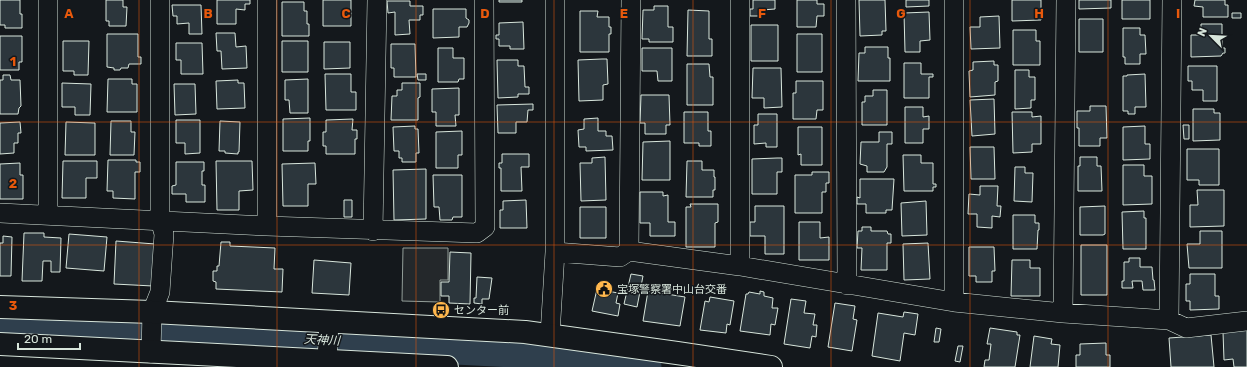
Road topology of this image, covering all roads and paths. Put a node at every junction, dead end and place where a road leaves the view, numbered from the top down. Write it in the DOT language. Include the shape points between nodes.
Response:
graph roads {
  1 [pos="48,0"];
  2 [pos="160,0"];
  3 [pos="267,0"];
  4 [pos="377,0"];
  5 [pos="484,0"];
  6 [pos="555,0"];
  7 [pos="631,0"];
  8 [pos="740,0"];
  9 [pos="846,0"];
  10 [pos="954,0"];
  11 [pos="1066,0"];
  12 [pos="1172,0"];
  13 [pos="0,213"];
  14 [pos="48,215"];
  15 [pos="160,220"];
  16 [pos="267,226"];
  17 [pos="373,230"];
  18 [pos="629,251"];
  19 [pos="555,252"];
  20 [pos="740,266"];
  21 [pos="847,285"];
  22 [pos="954,302"];
  23 [pos="0,307"];
  24 [pos="152,312"];
  25 [pos="1064,313"];
  26 [pos="1169,320"];
  27 [pos="1247,321"];
  28 [pos="550,335"];
  29 [pos="328,340"];
  30 [pos="0,344"];
  31 [pos="151,352"];
  32 [pos="676,360"];
  33 [pos="447,367"];
  34 [pos="771,367"];
  1 -- 14 [label="street"];
  2 -- 15 [label="street"];
  3 -- 16 [label="street"];
  4 -- 17 [label="street"];
  5 -- 17 [label="street" via="485,227 477,233"];
  6 -- 19 [label="street"];
  7 -- 18 [label="street"];
  8 -- 20 [label="street"];
  9 -- 21 [label="street"];
  10 -- 22 [label="street"];
  11 -- 25 [label="street"];
  12 -- 26 [label="street"];
  13 -- 14 [label="street"];
  14 -- 15 [label="street"];
  15 -- 16 [label="street"];
  15 -- 24 [label="street" via="164,234 160,292"];
  16 -- 17 [label="street"];
  18 -- 19 [label="street" via="620,257"];
  18 -- 20 [label="street"];
  19 -- 28 [label="street"];
  20 -- 21 [label="street"];
  21 -- 22 [label="street"];
  22 -- 25 [label="street"];
  23 -- 24 [label="street"];
  24 -- 29 [label="street"];
  24 -- 31 [label="street"];
  25 -- 26 [label="street"];
  26 -- 27 [label="street" via="1186,328"];
  28 -- 29 [label="street" via="525,332"];
  28 -- 32 [label="street"];
  29 -- 31 [label="street"];
  29 -- 33 [label="street"];
  30 -- 31 [label="street"];
  32 -- 34 [label="street"];
}
